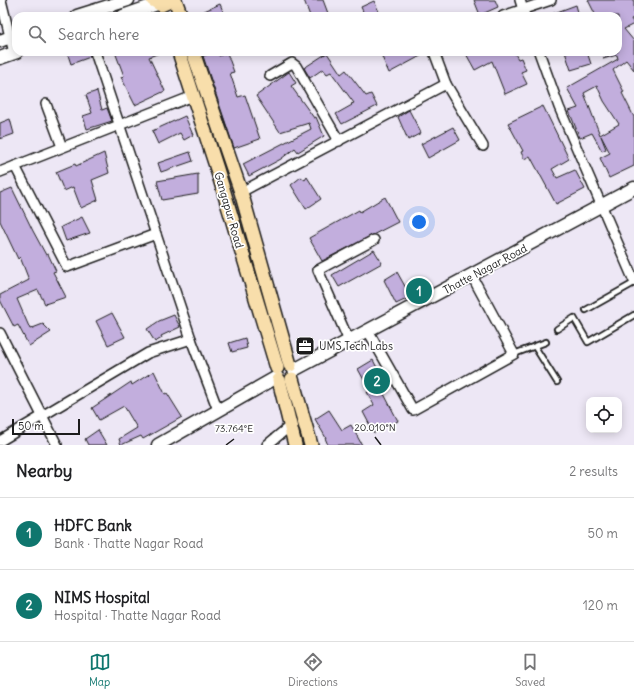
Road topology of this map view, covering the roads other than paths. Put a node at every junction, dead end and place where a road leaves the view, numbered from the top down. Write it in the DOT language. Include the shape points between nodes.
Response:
graph roads {
  1 [pos="1,0"];
  2 [pos="128,0"];
  3 [pos="520,0"];
  4 [pos="551,0"];
  5 [pos="164,4"];
  6 [pos="90,12"];
  7 [pos="137,12"];
  8 [pos="175,12"];
  9 [pos="524,12"];
  10 [pos="526,12"];
  11 [pos="9,38"];
  12 [pos="12,54"];
  13 [pos="96,56"];
  14 [pos="180,56"];
  15 [pos="195,56"];
  16 [pos="436,56"];
  17 [pos="540,56"];
  18 [pos="0,58"];
  19 [pos="270,76"];
  20 [pos="446,84"];
  21 [pos="193,96"];
  22 [pos="46,104"];
  23 [pos="120,125"];
  24 [pos="339,141"];
  25 [pos="483,146"];
  26 [pos="62,147"];
  27 [pos="14,166"];
  28 [pos="0,172"];
  29 [pos="634,188"];
  30 [pos="241,192"];
  31 [pos="603,205"];
  32 [pos="156,234"];
  33 [pos="374,240"];
  34 [pos="472,276"];
  35 [pos="634,282"];
  36 [pos="586,310"];
  37 [pos="634,315"];
  38 [pos="557,329"];
  39 [pos="368,331"];
  40 [pos="0,333"];
  41 [pos="191,339"];
  42 [pos="348,341"];
  43 [pos="546,342"];
  44 [pos="535,347"];
  45 [pos="514,354"];
  46 [pos="292,371"];
  47 [pos="277,375"];
  48 [pos="557,382"];
  49 [pos="218,410"];
  50 [pos="42,415"];
  51 [pos="290,426"];
  52 [pos="0,441"];
  53 [pos="171,441"];
  54 [pos="57,445"];
  55 [pos="158,445"];
  56 [pos="267,445"];
  57 [pos="295,445"];
  58 [pos="311,445"];
  1 -- 11 [label="street"];
  2 -- 6 [label="street"];
  3 -- 9 [label="street"];
  4 -- 10 [label="street"];
  5 -- 7 [label="street"];
  5 -- 8 [label="main road"];
  12 -- 18 [label="street"];
  13 -- 23 [label="street"];
  14 -- 21 [label="main road, Gangapur Road"];
  15 -- 30 [label="main road, Gangapur Road"];
  16 -- 20 [label="street"];
  17 -- 31 [label="street" via="559,107"];
  19 -- 24 [label="street" via="292,63 296,66"];
  20 -- 24 [label="street"];
  20 -- 25 [label="street"];
  21 -- 23 [label="street"];
  21 -- 47 [label="main road, Gangapur Road"];
  22 -- 26 [label="street"];
  23 -- 26 [label="street"];
  23 -- 32 [label="street"];
  24 -- 30 [label="street"];
  26 -- 27 [label="street"];
  27 -- 28 [label="street"];
  27 -- 32 [label="street" via="67,267"];
  29 -- 31 [label="street, Thatte Nagar Road"];
  30 -- 46 [label="main road, Gangapur Road"];
  31 -- 34 [label="street, Thatte Nagar Road"];
  31 -- 35 [label="street"];
  32 -- 41 [label="street"];
  33 -- 42 [label="street" via="318,270"];
  34 -- 39 [label="street, Thatte Nagar Road"];
  34 -- 45 [label="street"];
  35 -- 36 [label="lane"];
  37 -- 38 [label="lane" via="588,342 574,318"];
  39 -- 42 [label="street, Thatte Nagar Road"];
  39 -- 45 [label="street" via="413,410"];
  40 -- 50 [label="street"];
  41 -- 49 [label="street"];
  41 -- 50 [label="street" via="148,353"];
  42 -- 46 [label="street, Thatte Nagar Road"];
  43 -- 44 [label="lane"];
  44 -- 45 [label="lane"];
  44 -- 48 [label="lane"];
  46 -- 47 [label="main road" via="287,382"];
  46 -- 58 [label="main road, Gangapur Road"];
  47 -- 49 [label="street"];
  47 -- 51 [label="main road, Gangapur Road"];
  49 -- 53 [label="street"];
  50 -- 52 [label="street"];
  50 -- 54 [label="street"];
  51 -- 56 [label="street"];
  51 -- 57 [label="main road, Gangapur Road"];
  53 -- 55 [label="street"];
}
